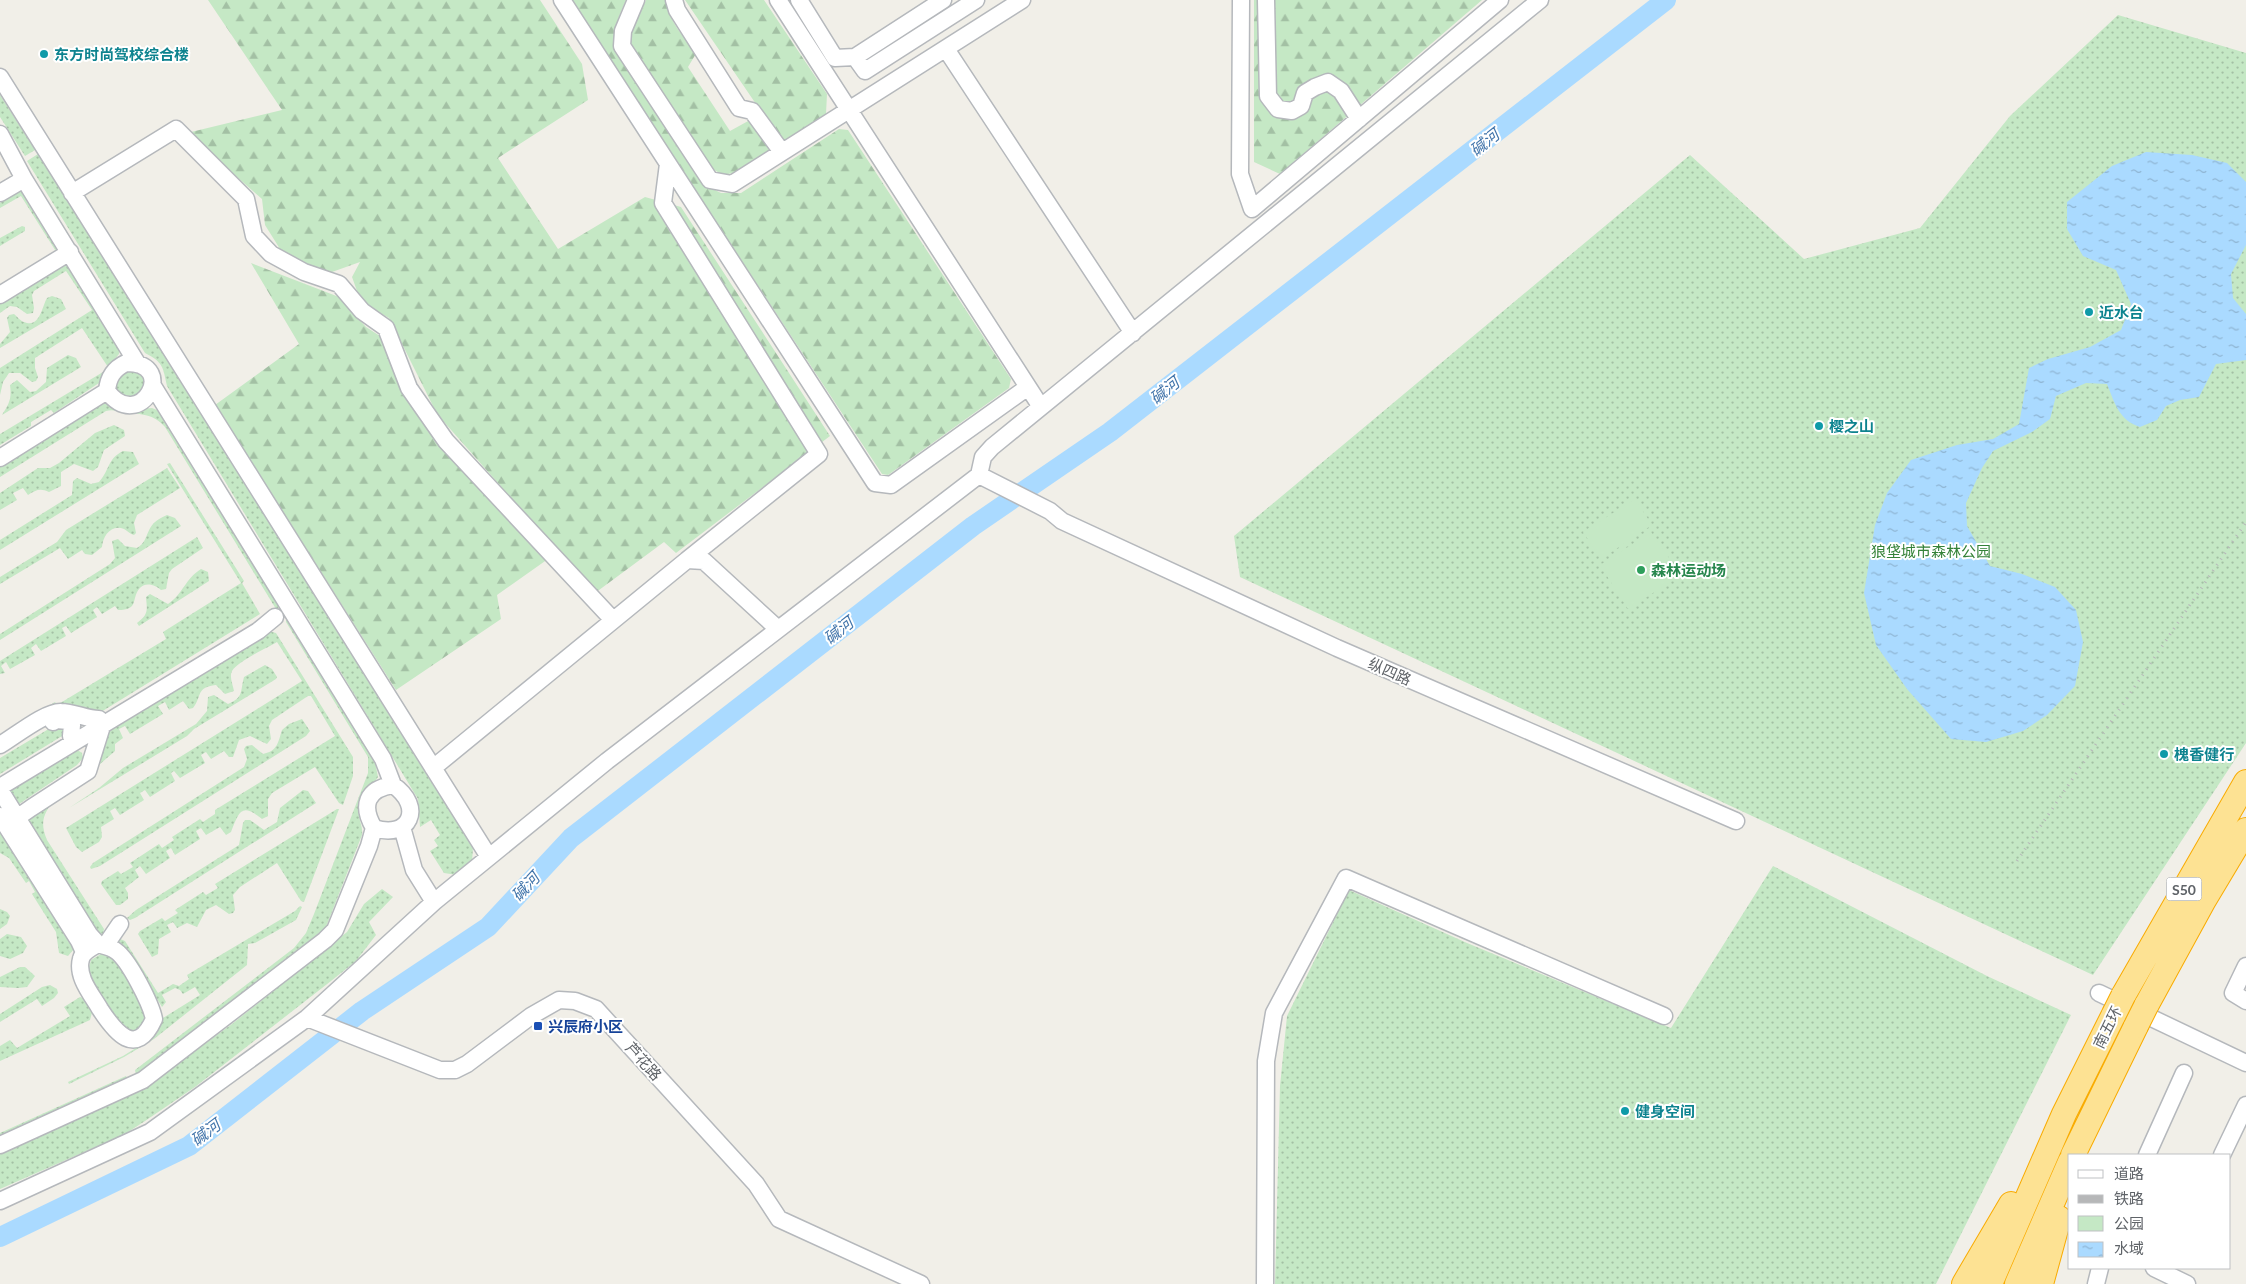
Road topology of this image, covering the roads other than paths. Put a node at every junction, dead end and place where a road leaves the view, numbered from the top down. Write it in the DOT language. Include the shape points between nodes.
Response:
graph roads {
  1 [pos="562,0"];
  2 [pos="636,0"];
  3 [pos="674,0"];
  4 [pos="778,0"];
  5 [pos="799,0"];
  6 [pos="943,0"];
  7 [pos="976,0"];
  8 [pos="1022,0"];
  9 [pos="1241,0"];
  10 [pos="1266,0"];
  11 [pos="1500,0"];
  12 [pos="1540,0"];
  13 [pos="946,49"];
  14 [pos="855,57"];
  15 [pos="0,77"];
  16 [pos="849,111"];
  17 [pos="1359,119"];
  18 [pos="0,134"];
  19 [pos="782,152"];
  20 [pos="668,164"];
  21 [pos="24,179"];
  22 [pos="0,193"];
  23 [pos="72,193"];
  24 [pos="70,252"];
  25 [pos="0,295"];
  26 [pos="1132,333"];
  27 [pos="137,363"];
  28 [pos="153,386"];
  29 [pos="1028,387"];
  30 [pos="107,391"];
  31 [pos="1041,407"];
  32 [pos="0,458"];
  33 [pos="979,475"];
  34 [pos="687,560"];
  35 [pos="613,620"];
  36 [pos="778,630"];
  37 [pos="100,723"];
  38 [pos="73,740"];
  39 [pos="0,745"];
  40 [pos="0,755"];
  41 [pos="433,768"];
  42 [pos="2246,782"];
  43 [pos="1,784"];
  44 [pos="393,785"];
  45 [pos="7,820"];
  46 [pos="1736,821"];
  47 [pos="402,827"];
  48 [pos="374,828"];
  49 [pos="2246,830"];
  50 [pos="489,858"];
  51 [pos="434,902"];
  52 [pos="120,924"];
  53 [pos="96,947"];
  54 [pos="2246,966"];
  55 [pos="2099,993"];
  56 [pos="2246,1001"];
  57 [pos="1664,1016"];
  58 [pos="307,1018"];
  59 [pos="2246,1062"];
  60 [pos="2184,1073"];
  61 [pos="2064,1114"];
  62 [pos="2244,1114"];
  63 [pos="2084,1130"];
  64 [pos="0,1145"];
  65 [pos="2073,1154"];
  66 [pos="2077,1154"];
  67 [pos="2147,1154"];
  68 [pos="2223,1154"];
  69 [pos="2068,1167"];
  70 [pos="2068,1187"];
  71 [pos="0,1201"];
  72 [pos="2100,1269"];
  73 [pos="2163,1270"];
  74 [pos="921,1284"];
  75 [pos="1265,1284"];
  76 [pos="1964,1284"];
  77 [pos="1990,1284"];
  78 [pos="2017,1284"];
  79 [pos="2040,1284"];
  80 [pos="2096,1284"];
  81 [pos="2187,1284"];
  1 -- 20 [label="street"];
  2 -- 19 [label="street" via="622,46 710,180 732,184"];
  3 -- 19 [label="street" via="677,10 739,108 752,111"];
  4 -- 16 [label="street"];
  5 -- 14 [label="street" via="836,58"];
  6 -- 14 [label="street"];
  7 -- 14 [label="street" via="865,71"];
  8 -- 13 [label="street"];
  9 -- 17 [label="street" via="1240,174 1252,209"];
  10 -- 17 [label="street" via="1268,96 1278,109 1292,111 1301,106 1305,93 1328,82 1341,91"];
  11 -- 17 [label="street"];
  12 -- 26 [label="street"];
  13 -- 16 [label="street"];
  13 -- 26 [label="street"];
  15 -- 23 [label="street"];
  16 -- 19 [label="street"];
  16 -- 29 [label="street"];
  18 -- 21 [label="street"];
  20 -- 29 [label="street" via="875,482 891,485"];
  20 -- 34 [label="street" via="663,203 819,454"];
  21 -- 22 [label="street"];
  21 -- 24 [label="street"];
  23 -- 35 [label="street" via="176,129 246,198 254,236 271,254 304,272 339,284 362,311 386,328 410,388 446,441"];
  23 -- 41 [label="street"];
  24 -- 25 [label="street"];
  24 -- 27 [label="street"];
  26 -- 31 [label="street"];
  27 -- 28 [label="street" via="149,370"];
  27 -- 30 [label="street" via="118,366 110,376"];
  28 -- 30 [label="street" via="148,396 135,405 120,404"];
  28 -- 44 [label="street" via="383,759"];
  29 -- 31 [label="street"];
  30 -- 32 [label="street"];
  31 -- 33 [label="street" via="992,447 983,457"];
  33 -- 36 [label="street"];
  33 -- 46 [label="street, 纵四路" via="1050,511 1062,521 1337,648"];
  34 -- 35 [label="street"];
  34 -- 36 [label="street" via="704,562"];
  35 -- 41 [label="street"];
  36 -- 50 [label="street" via="607,761"];
  37 -- 37 [label="street" via="258,631 275,617 253,626"];
  37 -- 38 [label="street"];
  37 -- 39 [label="street" via="67,712 54,712"];
  37 -- 45 [label="street" via="88,770 21,815"];
  38 -- 40 [label="street" via="69,721 56,720"];
  38 -- 43 [label="street"];
  38 -- 45 [label="street" via="85,747 86,764 18,809"];
  41 -- 50 [label="street"];
  42 -- 61 [label="highway, 南五环 / S50" via="2118,1005"];
  43 -- 45 [label="street"];
  44 -- 47 [label="street" via="407,796 411,808 410,817"];
  44 -- 48 [label="street" via="381,787 368,801 366,811"];
  45 -- 53 [label="street"];
  47 -- 48 [label="street" via="392,831"];
  47 -- 51 [label="street" via="414,870"];
  48 -- 64 [label="street" via="335,930 325,940 143,1080"];
  49 -- 63 [label="highway, 南五环 / S50" via="2141,1016"];
  50 -- 51 [label="street"];
  51 -- 58 [label="street"];
  52 -- 53 [label="street"];
  53 -- 53 [label="street" via="81,959 82,976 116,1033 132,1040 141,1037 154,1019 151,1007 116,951"];
  54 -- 56 [label="street" via="2233,993"];
  55 -- 59 [label="street"];
  57 -- 75 [label="street" via="1346,878 1274,1013 1266,1061"];
  58 -- 71 [label="street" via="150,1132"];
  58 -- 74 [label="street, 芦花路" via="440,1070 455,1070 559,1000 575,1000 596,1009 756,1184 779,1219"];
  60 -- 67 [label="street"];
  61 -- 76 [label="highway"];
  61 -- 77 [label="highway, 南五环 / S50"];
  62 -- 68 [label="street"];
  63 -- 65 [label="highway, 南五环 / S50"];
  63 -- 66 [label="highway"];
  69 -- 78 [label="highway"];
  70 -- 79 [label="highway"];
  72 -- 80 [label="street"];
  73 -- 81 [label="street"];
}
